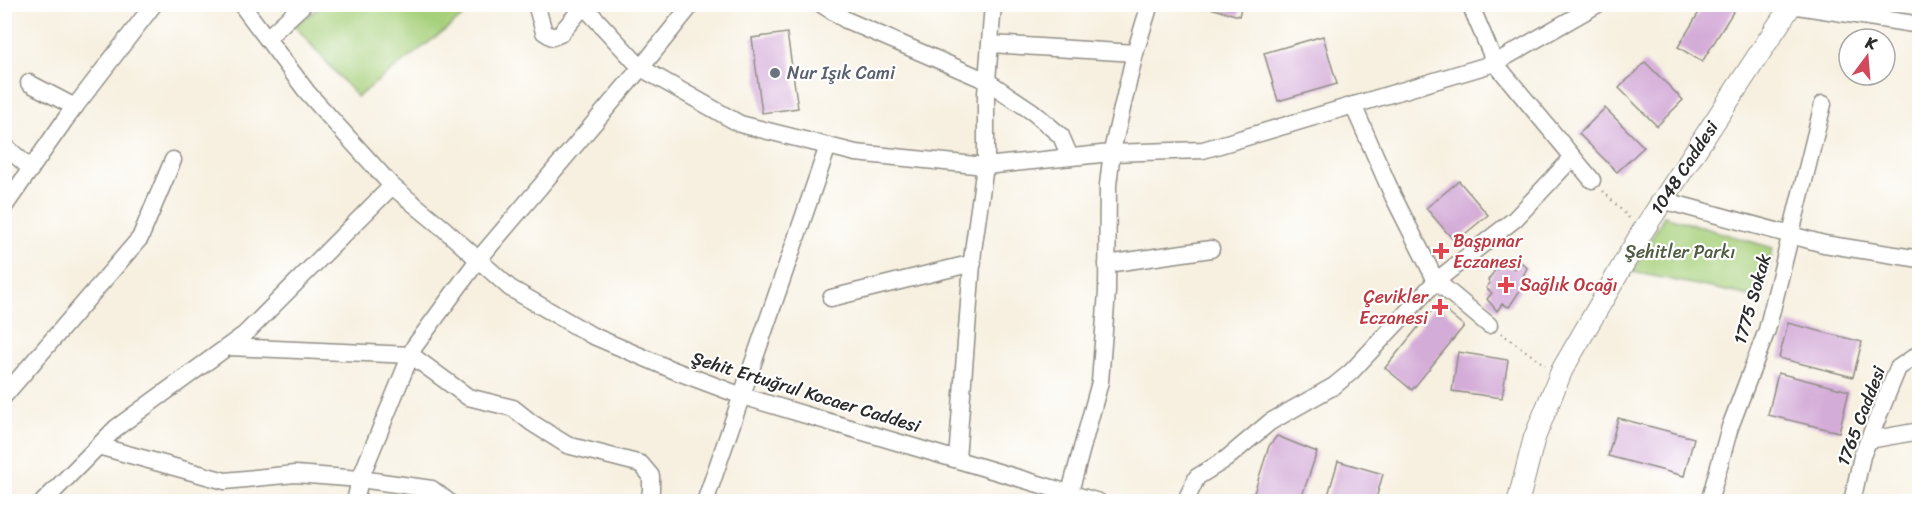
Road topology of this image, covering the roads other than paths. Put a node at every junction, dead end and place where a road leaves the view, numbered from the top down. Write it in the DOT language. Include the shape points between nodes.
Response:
graph roads {
  1 [pos="154,4"];
  2 [pos="241,4"];
  3 [pos="304,4"];
  4 [pos="537,4"];
  5 [pos="692,4"];
  6 [pos="821,4"];
  7 [pos="993,4"];
  8 [pos="1150,4"];
  9 [pos="1470,4"];
  10 [pos="1598,4"];
  11 [pos="1792,5"];
  12 [pos="583,6"];
  13 [pos="1920,25"];
  14 [pos="267,38"];
  15 [pos="991,44"];
  16 [pos="1135,53"];
  17 [pos="1495,63"];
  18 [pos="641,68"];
  19 [pos="987,81"];
  20 [pos="29,83"];
  21 [pos="1823,104"];
  22 [pos="1353,105"];
  23 [pos="75,107"];
  24 [pos="4,145"];
  25 [pos="828,146"];
  26 [pos="1111,153"];
  27 [pos="1070,157"];
  28 [pos="1574,158"];
  29 [pos="173,160"];
  30 [pos="985,166"];
  31 [pos="31,169"];
  32 [pos="1592,180"];
  33 [pos="392,186"];
  34 [pos="1662,200"];
  35 [pos="4,207"];
  36 [pos="1790,234"];
  37 [pos="1211,249"];
  38 [pos="1920,259"];
  39 [pos="478,260"];
  40 [pos="973,263"];
  41 [pos="1107,264"];
  42 [pos="1436,281"];
  43 [pos="831,298"];
  44 [pos="1489,325"];
  45 [pos="228,347"];
  46 [pos="1920,353"];
  47 [pos="411,355"];
  48 [pos="4,396"];
  49 [pos="741,396"];
  50 [pos="1920,431"];
  51 [pos="1869,440"];
  52 [pos="98,446"];
  53 [pos="957,459"];
  54 [pos="360,479"];
  55 [pos="1070,492"];
  56 [pos="43,501"];
  57 [pos="355,501"];
  58 [pos="449,501"];
  59 [pos="649,501"];
  60 [pos="705,501"];
  61 [pos="1099,501"];
  62 [pos="1185,501"];
  63 [pos="1518,501"];
  64 [pos="1709,501"];
  65 [pos="1852,501"];
  1 -- 23 [label="street"];
  2 -- 14 [label="street, Şehit Ertuğrul Kocaer Caddesi"];
  3 -- 14 [label="street"];
  4 -- 12 [label="street" via="544,32 552,37 560,34"];
  5 -- 18 [label="street"];
  6 -- 19 [label="street" via="846,20"];
  7 -- 15 [label="street"];
  8 -- 16 [label="street"];
  9 -- 17 [label="street"];
  10 -- 17 [label="street"];
  11 -- 13 [label="street"];
  11 -- 34 [label="main road, 1048 Caddesi"];
  12 -- 18 [label="street"];
  14 -- 33 [label="street, Şehit Ertuğrul Kocaer Caddesi" via="307,92"];
  15 -- 16 [label="street"];
  15 -- 19 [label="street"];
  16 -- 26 [label="street"];
  17 -- 22 [label="street"];
  17 -- 28 [label="street"];
  18 -- 25 [label="street" via="740,124"];
  18 -- 39 [label="street"];
  19 -- 27 [label="street" via="1061,136"];
  19 -- 30 [label="street"];
  20 -- 23 [label="street"];
  21 -- 36 [label="street, 1775 Sokak"];
  22 -- 26 [label="street" via="1203,150"];
  22 -- 42 [label="street"];
  23 -- 31 [label="street"];
  24 -- 31 [label="street"];
  25 -- 30 [label="street" via="856,153"];
  25 -- 49 [label="street"];
  26 -- 27 [label="street"];
  26 -- 41 [label="street"];
  27 -- 30 [label="street"];
  28 -- 32 [label="street"];
  28 -- 42 [label="street" via="1515,219"];
  29 -- 48 [label="street" via="140,238"];
  30 -- 40 [label="street"];
  31 -- 35 [label="street"];
  33 -- 39 [label="street, Şehit Ertuğrul Kocaer Caddesi"];
  33 -- 45 [label="street"];
  34 -- 36 [label="street"];
  34 -- 63 [label="main road, 1048 Caddesi" via="1559,376 1534,439"];
  36 -- 38 [label="street" via="1824,244"];
  36 -- 64 [label="street, 1775 Sokak" via="1767,330 1730,427"];
  37 -- 41 [label="street"];
  39 -- 47 [label="street"];
  39 -- 49 [label="street, Şehit Ertuğrul Kocaer Caddesi" via="510,288 591,335"];
  40 -- 43 [label="street"];
  40 -- 53 [label="street"];
  41 -- 55 [label="street" via="1100,382"];
  42 -- 44 [label="street"];
  42 -- 62 [label="street" via="1351,372 1270,422 1226,459 1197,477"];
  45 -- 47 [label="street"];
  45 -- 52 [label="street" via="116,428"];
  46 -- 51 [label="street, 1765 Caddesi" via="1898,368"];
  47 -- 54 [label="street"];
  47 -- 59 [label="street" via="468,397 513,408 567,445 640,464 651,476"];
  49 -- 53 [label="street, Şehit Ertuğrul Kocaer Caddesi"];
  49 -- 60 [label="street"];
  50 -- 51 [label="street"];
  51 -- 65 [label="street, 1765 Caddesi"];
  52 -- 54 [label="street" via="225,481 295,474"];
  52 -- 56 [label="street"];
  53 -- 55 [label="street, Şehit Ertuğrul Kocaer Caddesi"];
  54 -- 57 [label="street"];
  54 -- 58 [label="street" via="432,489"];
  55 -- 61 [label="street, Şehit Ertuğrul Kocaer Caddesi"];
}
